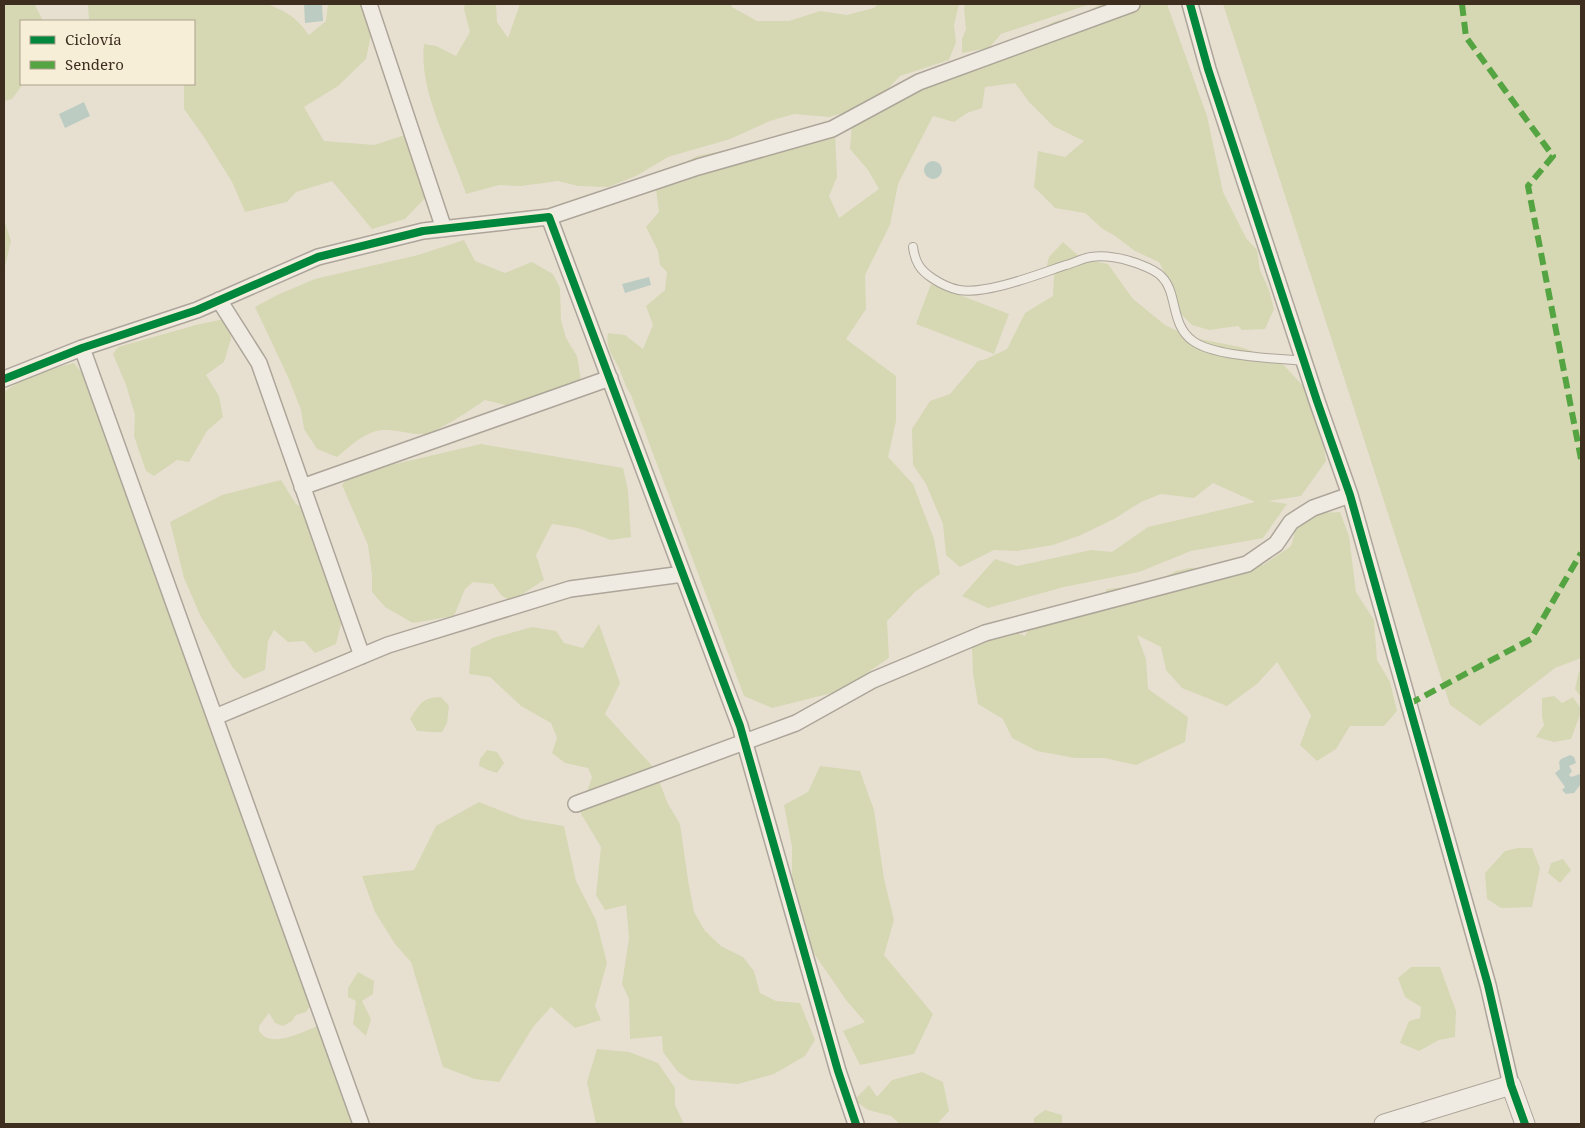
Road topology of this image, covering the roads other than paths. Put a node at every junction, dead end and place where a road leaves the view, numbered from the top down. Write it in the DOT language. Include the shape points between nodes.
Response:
graph roads {
  1 [pos="369,4"];
  2 [pos="1132,4"];
  3 [pos="1190,4"];
  4 [pos="548,217"];
  5 [pos="444,229"];
  6 [pos="914,248"];
  7 [pos="219,300"];
  8 [pos="82,348"];
  9 [pos="1304,361"];
  10 [pos="610,378"];
  11 [pos="4,379"];
  12 [pos="302,486"];
  13 [pos="1350,495"];
  14 [pos="683,574"];
  15 [pos="362,656"];
  16 [pos="215,717"];
  17 [pos="744,742"];
  18 [pos="576,804"];
  19 [pos="1511,1085"];
  20 [pos="361,1124"];
  21 [pos="856,1124"];
  22 [pos="1384,1124"];
  23 [pos="1525,1124"];
  1 -- 5 [label="street"];
  2 -- 4 [label="street" via="919,82 832,129 698,167"];
  3 -- 9 [label="street" via="1208,69"];
  4 -- 5 [label="street"];
  4 -- 10 [label="street"];
  5 -- 7 [label="street" via="423,231 318,257"];
  6 -- 9 [label="lane" via="917,264 923,273 942,286 961,291 989,288 1091,257 1124,258 1163,277 1182,331 1193,341 1231,353"];
  7 -- 8 [label="street"];
  7 -- 12 [label="street" via="258,363"];
  8 -- 11 [label="street"];
  8 -- 16 [label="street"];
  9 -- 13 [label="street"];
  10 -- 12 [label="street"];
  10 -- 14 [label="street"];
  12 -- 15 [label="street"];
  13 -- 17 [label="street" via="1313,508 1291,522 1276,544 1247,564 985,633 873,680 796,723"];
  13 -- 19 [label="street" via="1488,986"];
  14 -- 15 [label="street" via="570,589"];
  14 -- 17 [label="street"];
  15 -- 16 [label="street"];
  16 -- 20 [label="street"];
  17 -- 18 [label="street"];
  17 -- 21 [label="street"];
  19 -- 22 [label="street"];
  19 -- 23 [label="street"];
}
